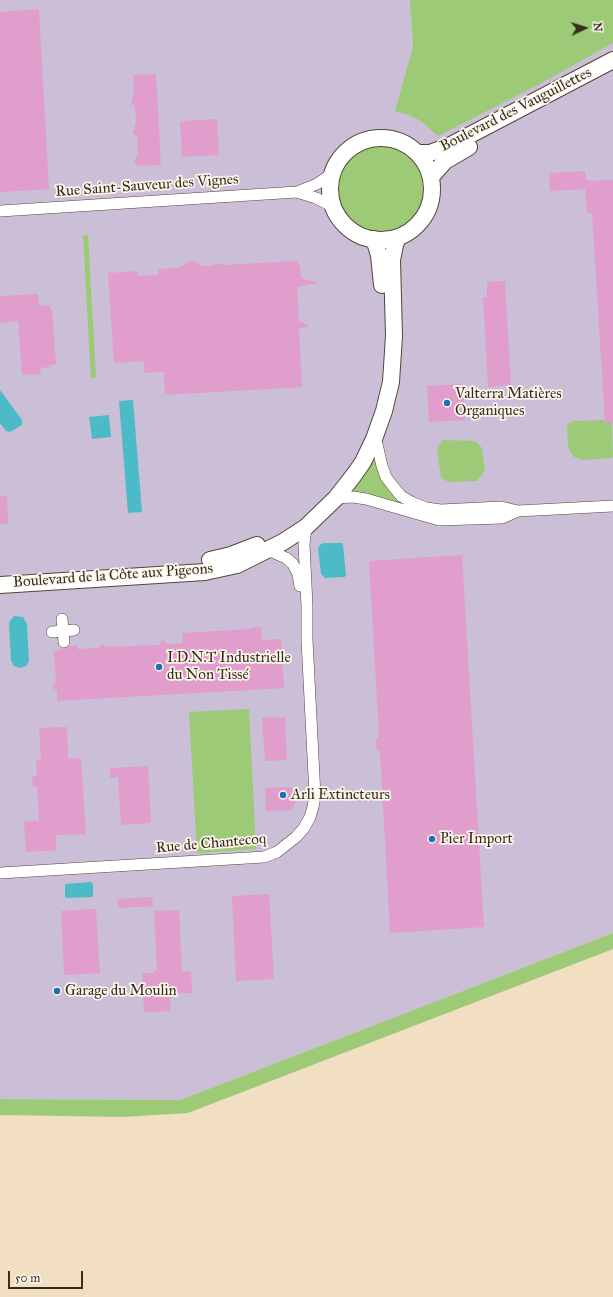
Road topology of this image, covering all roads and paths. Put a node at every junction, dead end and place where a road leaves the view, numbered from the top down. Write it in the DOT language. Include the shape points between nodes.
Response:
graph roads {
  1 [pos="613,60"];
  2 [pos="613,71"];
  3 [pos="418,153"];
  4 [pos="333,172"];
  5 [pos="431,177"];
  6 [pos="297,192"];
  7 [pos="334,207"];
  8 [pos="0,212"];
  9 [pos="398,237"];
  10 [pos="374,239"];
  11 [pos="374,439"];
  12 [pos="336,498"];
  13 [pos="613,506"];
  14 [pos="518,512"];
  15 [pos="306,527"];
  16 [pos="268,550"];
  17 [pos="0,575"];
  18 [pos="0,585"];
  19 [pos="62,619"];
  20 [pos="63,634"];
  21 [pos="307,640"];
  22 [pos="0,873"];
  1 -- 3 [label="street, Boulevard des Vauguillettes" via="449,146 430,153"];
  2 -- 5 [label="street, Boulevard des Vauguillettes" via="454,156"];
  3 -- 4 [label="street" via="404,143 387,138 370,139 354,145 341,157"];
  3 -- 5 [label="street"];
  4 -- 6 [label="street, Rue Saint-Sauveur des Vignes" via="317,184"];
  4 -- 7 [label="street" via="330,190"];
  5 -- 9 [label="street" via="430,206 412,230"];
  6 -- 7 [label="street, Rue Saint-Sauveur des Vignes"];
  6 -- 8 [label="street, Rue Saint-Sauveur des Vignes"];
  7 -- 10 [label="street" via="343,223 357,234"];
  9 -- 10 [label="street"];
  9 -- 11 [label="street, Boulevard de la Côte aux Pigeons" via="392,260 394,336 391,382"];
  10 -- 17 [label="street, Boulevard de la Côte aux Pigeons" via="382,271 385,333 385,351 376,410 361,444 343,475 316,504 292,524 257,545 204,562"];
  11 -- 12 [label="street, Boulevard de la Côte aux Pigeons" via="363,462"];
  11 -- 14 [label="street" via="386,477 401,496 413,503 441,510 501,507"];
  12 -- 14 [label="street" via="366,499 439,520 502,518"];
  12 -- 15 [label="street, Boulevard de la Côte aux Pigeons"];
  13 -- 14 [label="street"];
  15 -- 16 [label="street, Boulevard de la Côte aux Pigeons"];
  15 -- 21 [label="street, Rue de Chantecoq" via="304,544"];
  16 -- 18 [label="street, Boulevard de la Côte aux Pigeons" via="237,565 205,572"];
  16 -- 21 [label="street" via="289,560 298,574"];
  19 -- 20 [label="street"];
  21 -- 22 [label="street, Rue de Chantecoq" via="315,796 310,817 304,828 286,846 270,856 250,858"];
}
